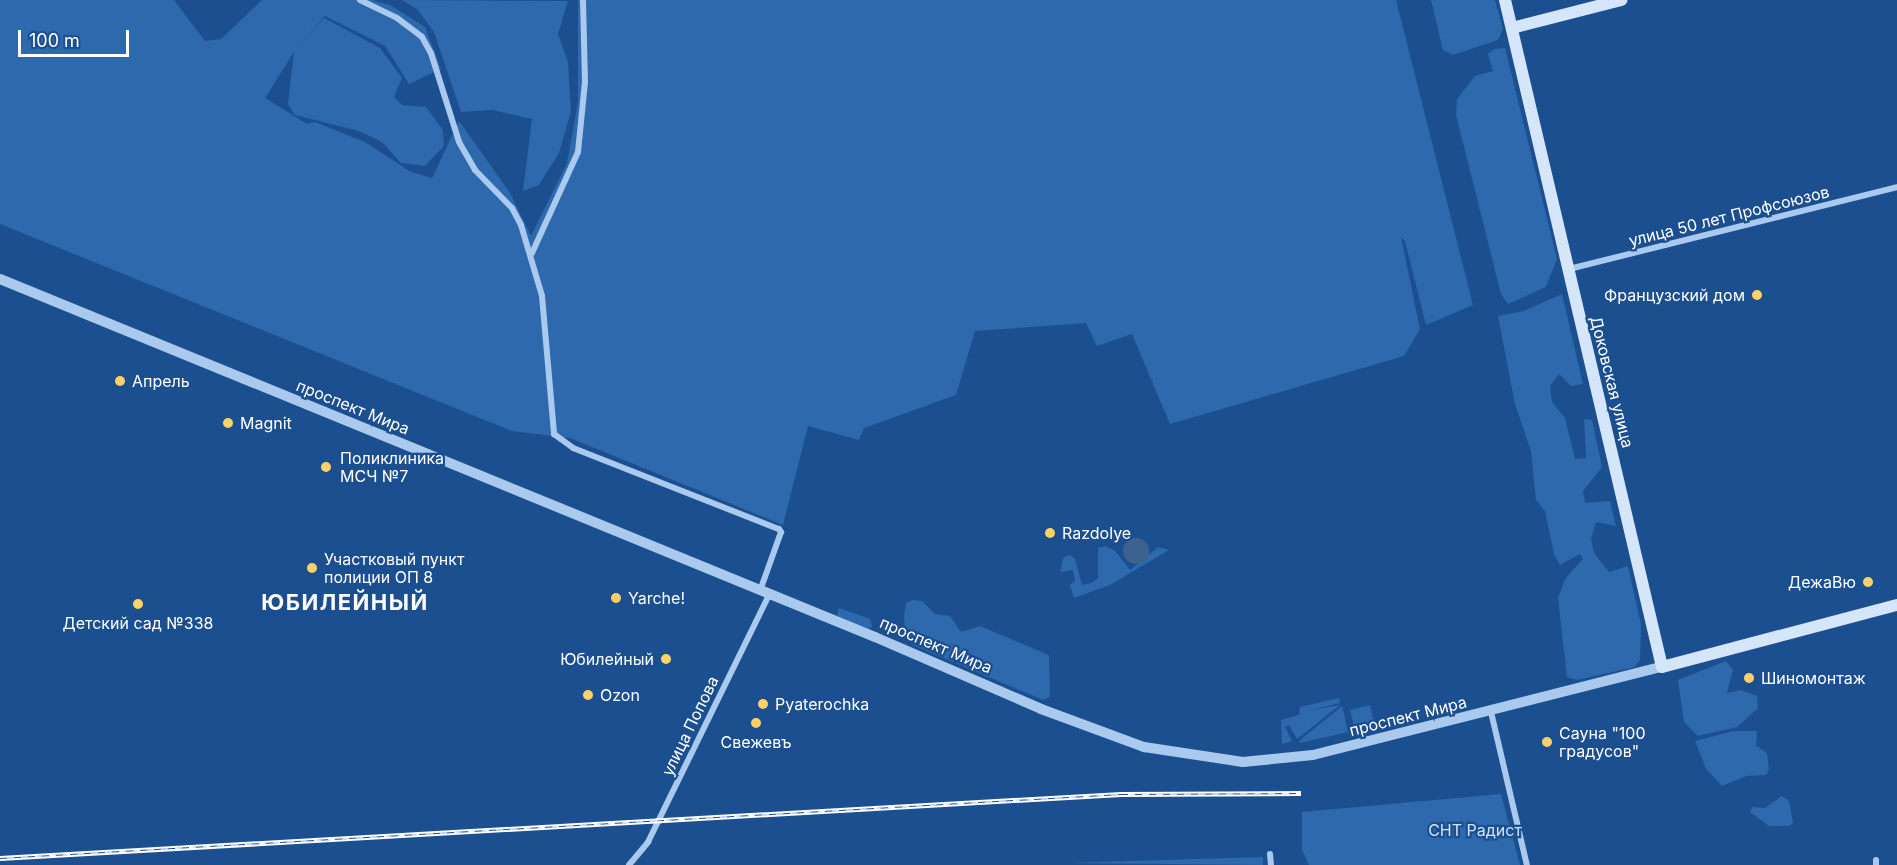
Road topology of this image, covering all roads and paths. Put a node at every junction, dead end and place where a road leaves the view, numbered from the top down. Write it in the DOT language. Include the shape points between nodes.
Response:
graph roads {
  1 [pos="360,0"];
  2 [pos="583,0"];
  3 [pos="1505,0"];
  4 [pos="1621,0"];
  5 [pos="1512,28"];
  6 [pos="1897,187"];
  7 [pos="532,253"];
  8 [pos="1568,270"];
  9 [pos="0,279"];
  10 [pos="765,593"];
  11 [pos="1897,605"];
  12 [pos="1662,667"];
  13 [pos="1491,712"];
  14 [pos="1270,854"];
  15 [pos="629,865"];
  16 [pos="1271,865"];
  17 [pos="1527,865"];
  1 -- 7 [label="street" via="397,18 422,37 431,53 459,142 475,170 512,208"];
  2 -- 7 [label="street" via="585,82 578,152"];
  3 -- 5 [label="main road, Доковская улица"];
  4 -- 5 [label="main road"];
  5 -- 8 [label="main road, Доковская улица"];
  6 -- 8 [label="street, улица 50 лет Профсоюзов"];
  7 -- 10 [label="street, улица Попова" via="542,296 554,434 573,448 779,529 782,532"];
  8 -- 12 [label="main road, Доковская улица"];
  9 -- 10 [label="street, проспект Мира"];
  10 -- 13 [label="street, проспект Мира" via="1041,709 1118,739 1177,754 1243,762 1281,760 1354,747"];
  10 -- 15 [label="street, улица Попова" via="650,839"];
  11 -- 12 [label="main road, проспект Мира"];
  12 -- 13 [label="street, проспект Мира"];
  13 -- 17 [label="street"];
  14 -- 16 [label="street"];
}
